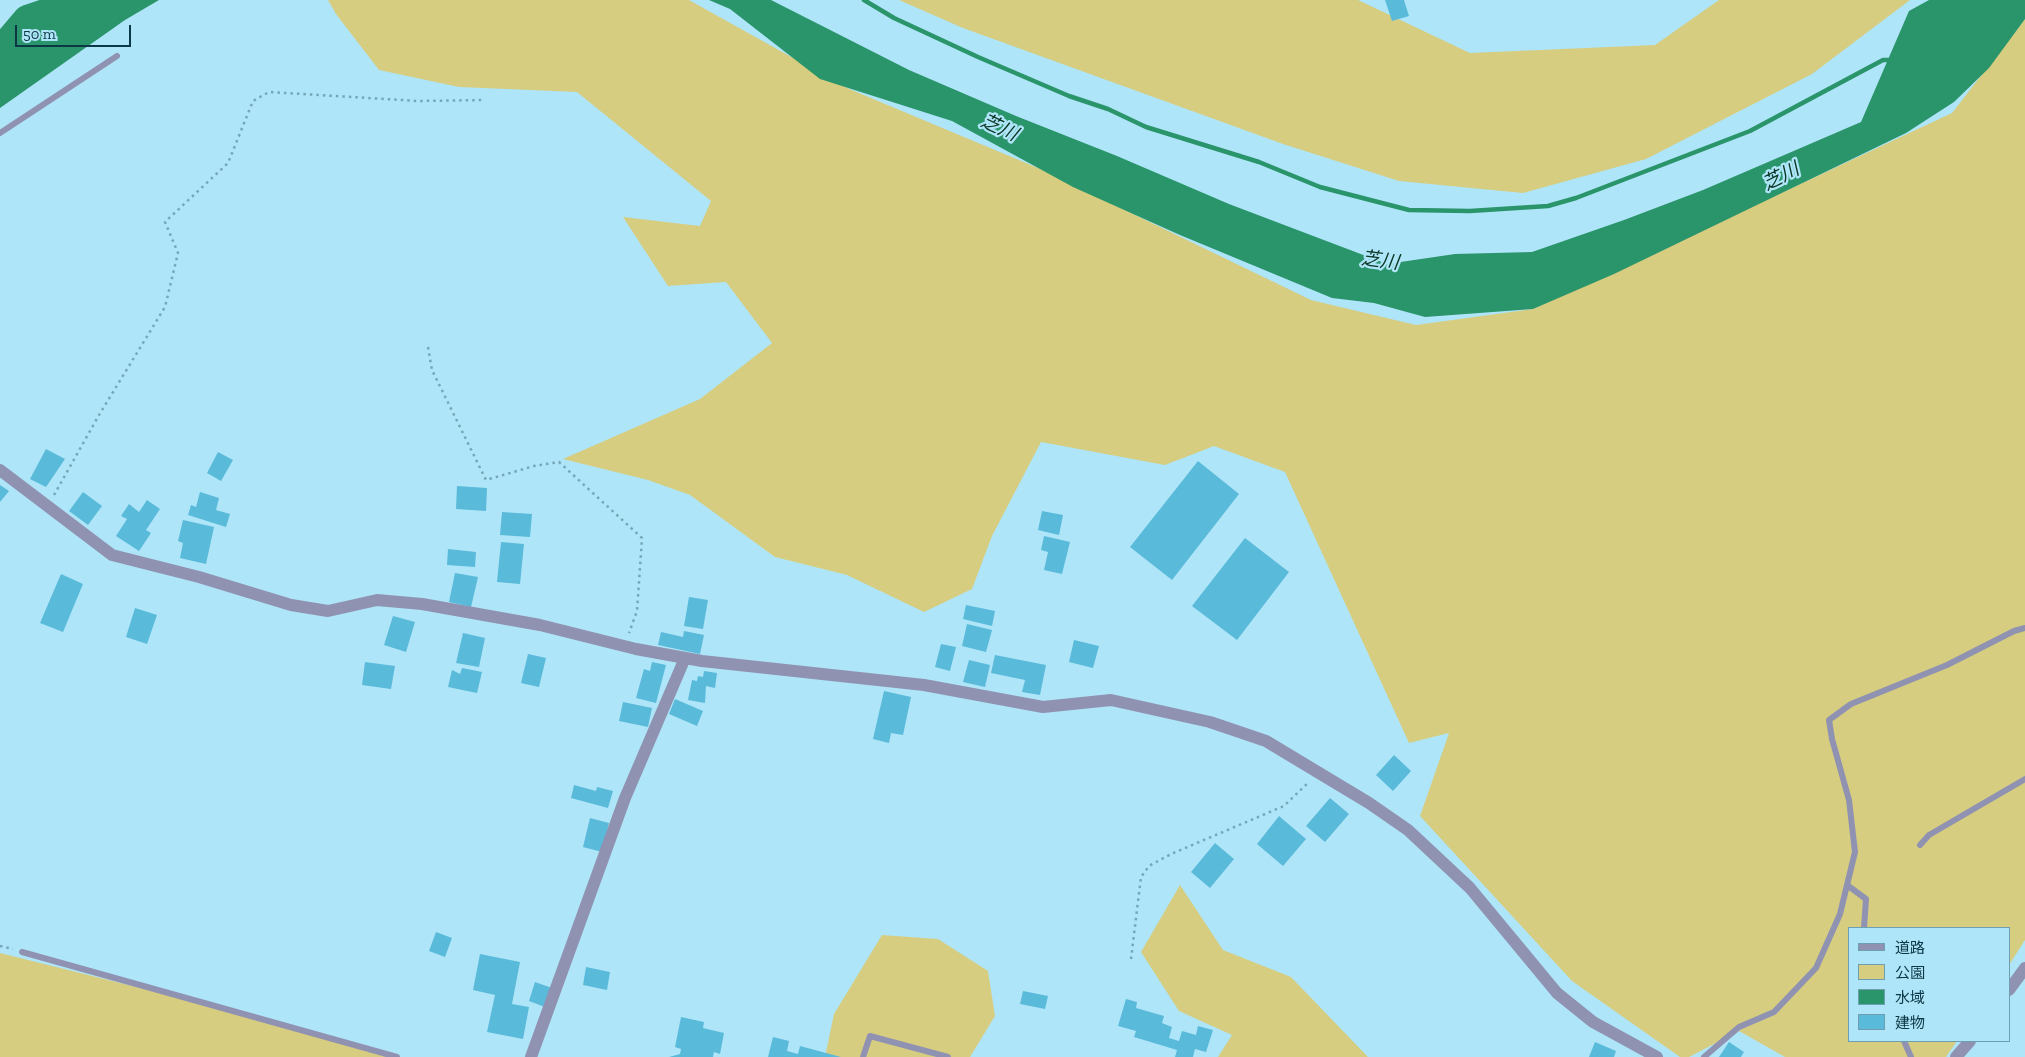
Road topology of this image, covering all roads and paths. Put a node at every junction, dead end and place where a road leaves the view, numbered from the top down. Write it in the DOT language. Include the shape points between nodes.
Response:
graph roads {
  1 [pos="116,56"];
  2 [pos="486,100"];
  3 [pos="0,133"];
  4 [pos="428,347"];
  5 [pos="0,470"];
  6 [pos="47,506"];
  7 [pos="2025,628"];
  8 [pos="624,646"];
  9 [pos="685,658"];
  10 [pos="1319,772"];
  11 [pos="2025,779"];
  12 [pos="1920,845"];
  13 [pos="1847,885"];
  14 [pos="1864,927"];
  15 [pos="22,952"];
  16 [pos="1131,958"];
  17 [pos="2025,968"];
  18 [pos="2010,989"];
  19 [pos="1904,1042"];
  20 [pos="1969,1042"];
  21 [pos="397,1057"];
  22 [pos="531,1057"];
  23 [pos="863,1057"];
  24 [pos="948,1057"];
  25 [pos="1656,1057"];
  26 [pos="1704,1057"];
  27 [pos="1911,1057"];
  28 [pos="1956,1057"];
  1 -- 3 [label="lane"];
  2 -- 6 [label="path" via="418,101 269,92 253,101 228,163 165,222 178,253 165,307"];
  4 -- 8 [label="path" via="432,370 486,480 559,462 642,538 637,611"];
  5 -- 6 [label="street"];
  6 -- 8 [label="street" via="112,555 291,605 328,611 377,600 422,604 540,625"];
  7 -- 13 [label="lane" via="1851,704 1829,720 1849,800 1855,852"];
  8 -- 9 [label="street"];
  9 -- 10 [label="street" via="924,685 1043,707 1111,700 1210,722 1266,741"];
  9 -- 22 [label="street" via="625,798"];
  10 -- 16 [label="path" via="1284,806 1149,866 1141,877"];
  10 -- 25 [label="street" via="1415,837 1470,888 1557,993 1593,1022"];
  11 -- 12 [label="lane" via="1929,835"];
  13 -- 14 [label="lane" via="1866,899"];
  13 -- 26 [label="lane" via="1840,914 1816,968 1774,1012 1739,1027"];
  15 -- 21 [label="lane"];
  17 -- 18 [label="street"];
  19 -- 27 [label="lane"];
  20 -- 28 [label="street"];
  23 -- 24 [label="lane" via="870,1036"];
}
